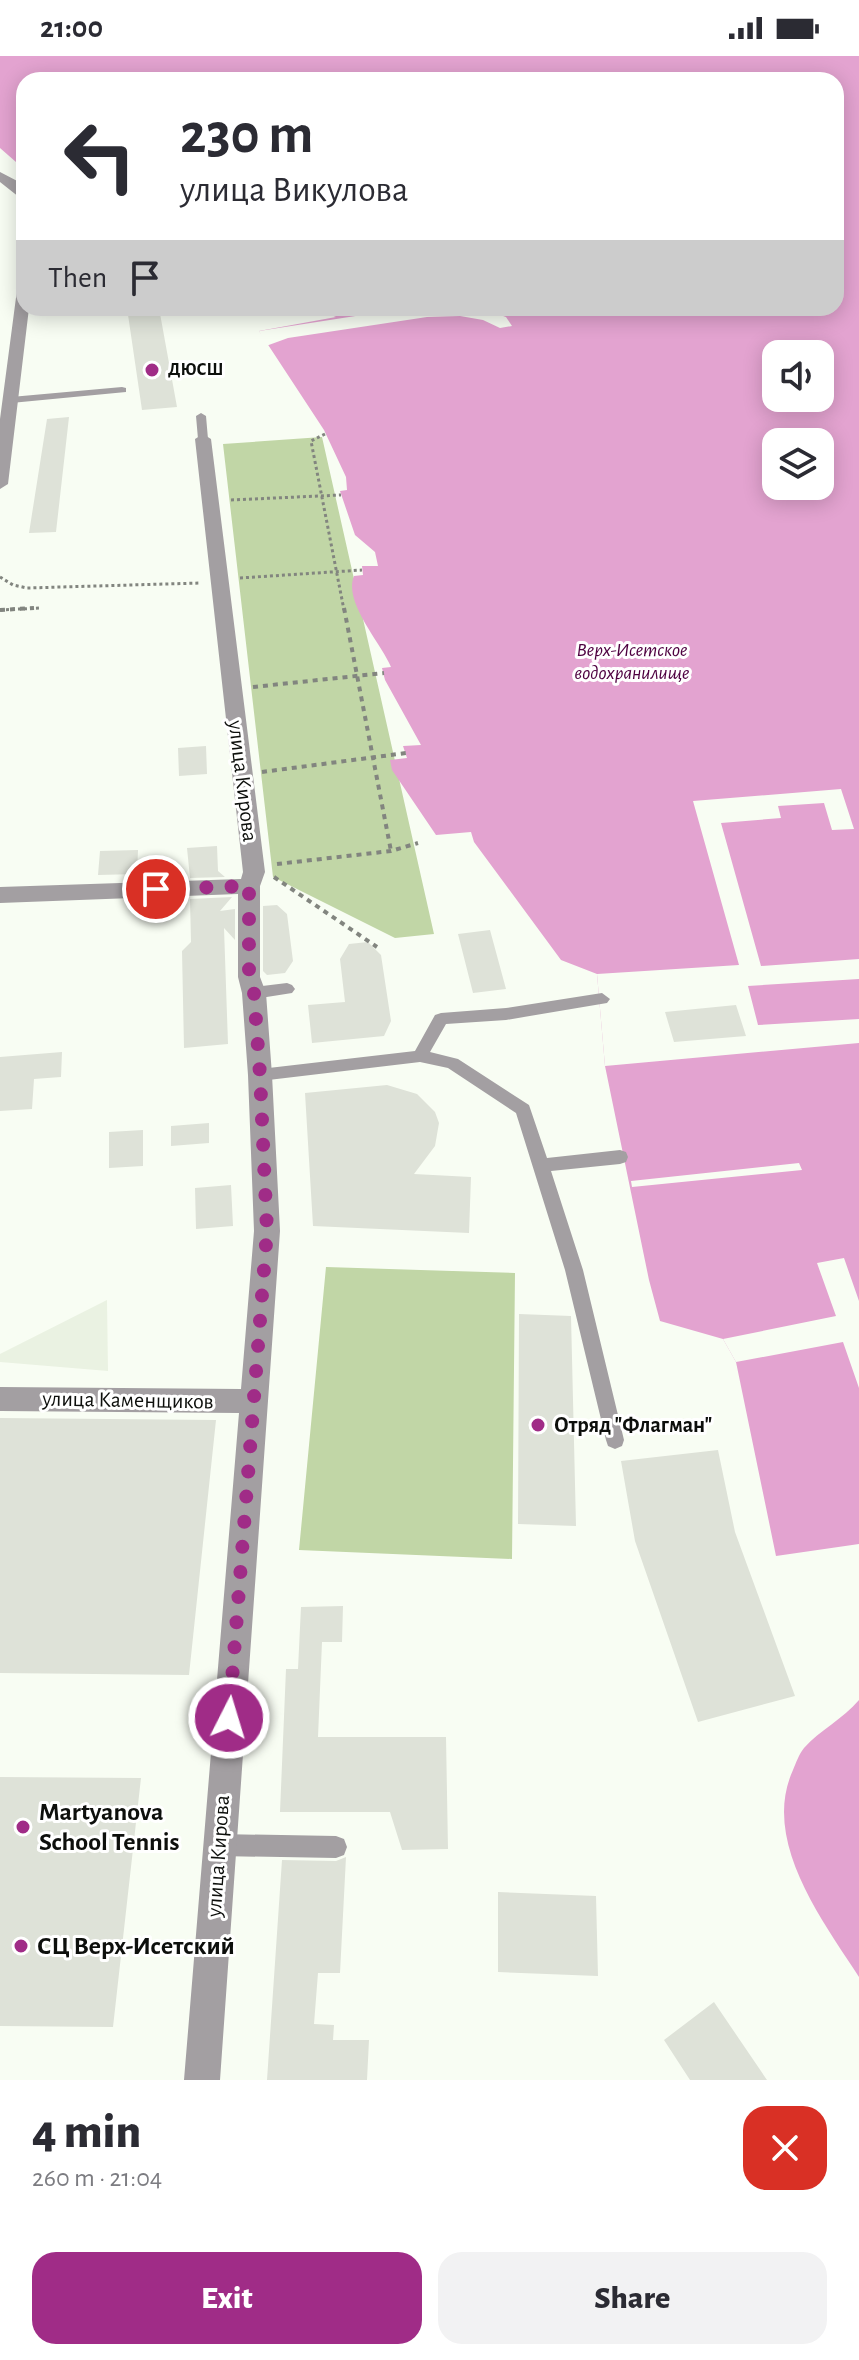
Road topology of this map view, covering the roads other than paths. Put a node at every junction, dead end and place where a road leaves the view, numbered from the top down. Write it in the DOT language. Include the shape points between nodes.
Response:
graph roads {
  1 [pos="17,316"];
  2 [pos="122,390"];
  3 [pos="11,400"];
  4 [pos="201,416"];
  5 [pos="203,439"];
  6 [pos="0,484"];
  7 [pos="259,874"];
  8 [pos="0,895"];
  9 [pos="287,989"];
  10 [pos="254,993"];
  11 [pos="602,999"];
  12 [pos="420,1056"];
  13 [pos="260,1075"];
  14 [pos="620,1157"];
  15 [pos="541,1165"];
  16 [pos="0,1399"];
  17 [pos="256,1401"];
  18 [pos="615,1440"];
  19 [pos="219,1845"];
  20 [pos="336,1847"];
  21 [pos="202,2080"];
  1 -- 3 [label="street"];
  2 -- 3 [label="lane"];
  3 -- 6 [label="street"];
  4 -- 5 [label="lane"];
  5 -- 7 [label="street, улица Кирова" via="224,580 254,872"];
  7 -- 8 [label="street"];
  7 -- 10 [label="street, улица Кирова" via="249,977"];
  9 -- 10 [label="lane"];
  10 -- 13 [label="street, улица Кирова"];
  11 -- 12 [label="lane" via="441,1019"];
  12 -- 13 [label="lane"];
  12 -- 15 [label="lane" via="452,1063 523,1109"];
  13 -- 17 [label="street, улица Кирова" via="267,1231"];
  14 -- 15 [label="lane"];
  15 -- 18 [label="lane" via="574,1270"];
  16 -- 17 [label="street, улица Каменщиков"];
  17 -- 19 [label="street, улица Кирова"];
  19 -- 20 [label="lane"];
  19 -- 21 [label="street, улица Кирова"];
}
